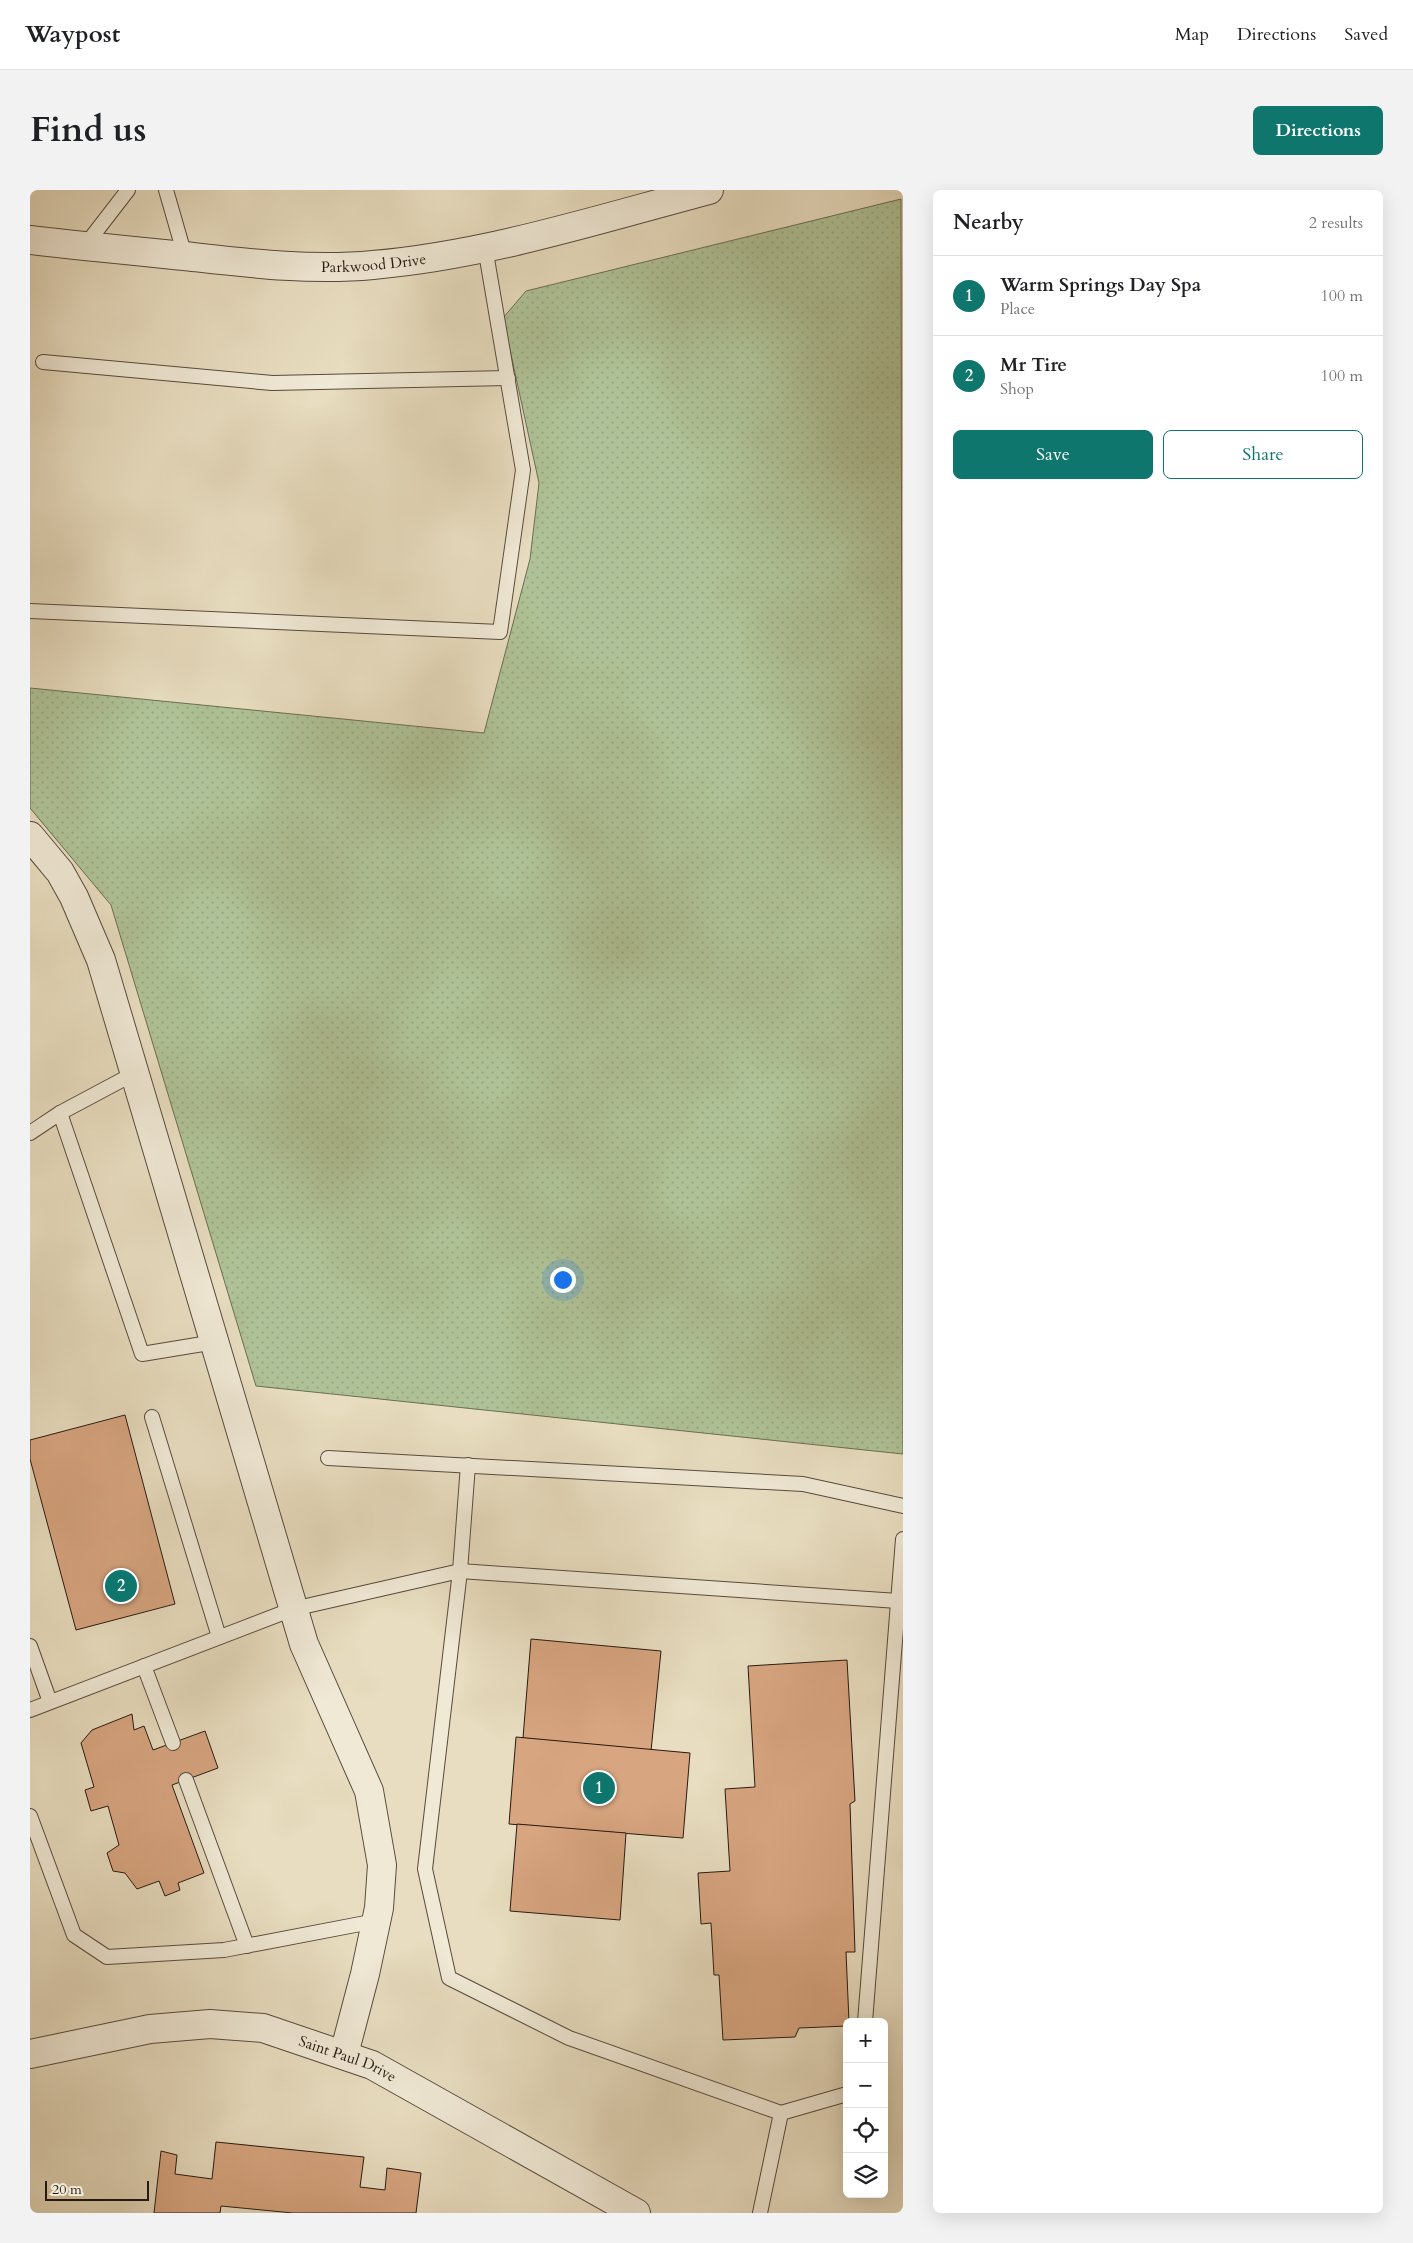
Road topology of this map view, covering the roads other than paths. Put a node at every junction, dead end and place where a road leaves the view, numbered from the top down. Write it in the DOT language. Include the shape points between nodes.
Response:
graph roads {
  1 [pos="128,190"];
  2 [pos="166,190"];
  3 [pos="709,190"];
  4 [pos="30,240"];
  5 [pos="84,247"];
  6 [pos="486,247"];
  7 [pos="185,256"];
  8 [pos="43,362"];
  9 [pos="508,378"];
  10 [pos="30,611"];
  11 [pos="30,836"];
  12 [pos="134,1073"];
  13 [pos="60,1113"];
  14 [pos="30,1133"];
  15 [pos="215,1342"];
  16 [pos="152,1417"];
  17 [pos="328,1458"];
  18 [pos="468,1466"];
  19 [pos="903,1506"];
  20 [pos="903,1539"];
  21 [pos="460,1571"];
  22 [pos="898,1601"];
  23 [pos="293,1608"];
  24 [pos="219,1637"];
  25 [pos="30,1646"];
  26 [pos="144,1666"];
  27 [pos="50,1702"];
  28 [pos="30,1710"];
  29 [pos="173,1743"];
  30 [pos="186,1780"];
  31 [pos="30,1816"];
  32 [pos="376,1921"];
  33 [pos="247,1946"];
  34 [pos="866,2018"];
  35 [pos="30,2054"];
  36 [pos="344,2054"];
  37 [pos="843,2095"];
  38 [pos="781,2113"];
  39 [pos="636,2213"];
  40 [pos="760,2213"];
  1 -- 5 [label="lane"];
  2 -- 7 [label="lane"];
  3 -- 6 [label="street, Parkwood Drive"];
  4 -- 5 [label="street, Parkwood Drive"];
  5 -- 7 [label="street, Parkwood Drive"];
  6 -- 7 [label="street, Parkwood Drive" via="372,266 247,264"];
  6 -- 9 [label="lane"];
  8 -- 9 [label="lane" via="272,383"];
  9 -- 10 [label="lane" via="524,470 500,632"];
  11 -- 12 [label="street" via="60,872 88,927"];
  12 -- 13 [label="lane"];
  12 -- 15 [label="street"];
  13 -- 14 [label="lane"];
  13 -- 15 [label="lane" via="142,1354"];
  15 -- 23 [label="street"];
  16 -- 24 [label="lane"];
  17 -- 18 [label="lane"];
  18 -- 19 [label="lane" via="803,1484"];
  18 -- 21 [label="lane"];
  20 -- 22 [label="lane"];
  21 -- 22 [label="lane"];
  21 -- 23 [label="lane"];
  21 -- 38 [label="lane" via="425,1869 449,1978 569,2038"];
  22 -- 34 [label="lane"];
  23 -- 24 [label="lane"];
  23 -- 32 [label="street" via="304,1644 369,1791 382,1865"];
  24 -- 26 [label="lane"];
  25 -- 27 [label="lane"];
  26 -- 27 [label="lane"];
  26 -- 29 [label="lane"];
  27 -- 28 [label="lane"];
  30 -- 33 [label="lane"];
  31 -- 33 [label="lane" via="74,1935 107,1957"];
  32 -- 33 [label="lane"];
  32 -- 36 [label="street"];
  35 -- 36 [label="street, Saint Paul Drive" via="150,2029 210,2024 263,2028"];
  36 -- 39 [label="street, Saint Paul Drive" via="372,2065"];
  37 -- 38 [label="lane"];
  38 -- 40 [label="lane"];
}
